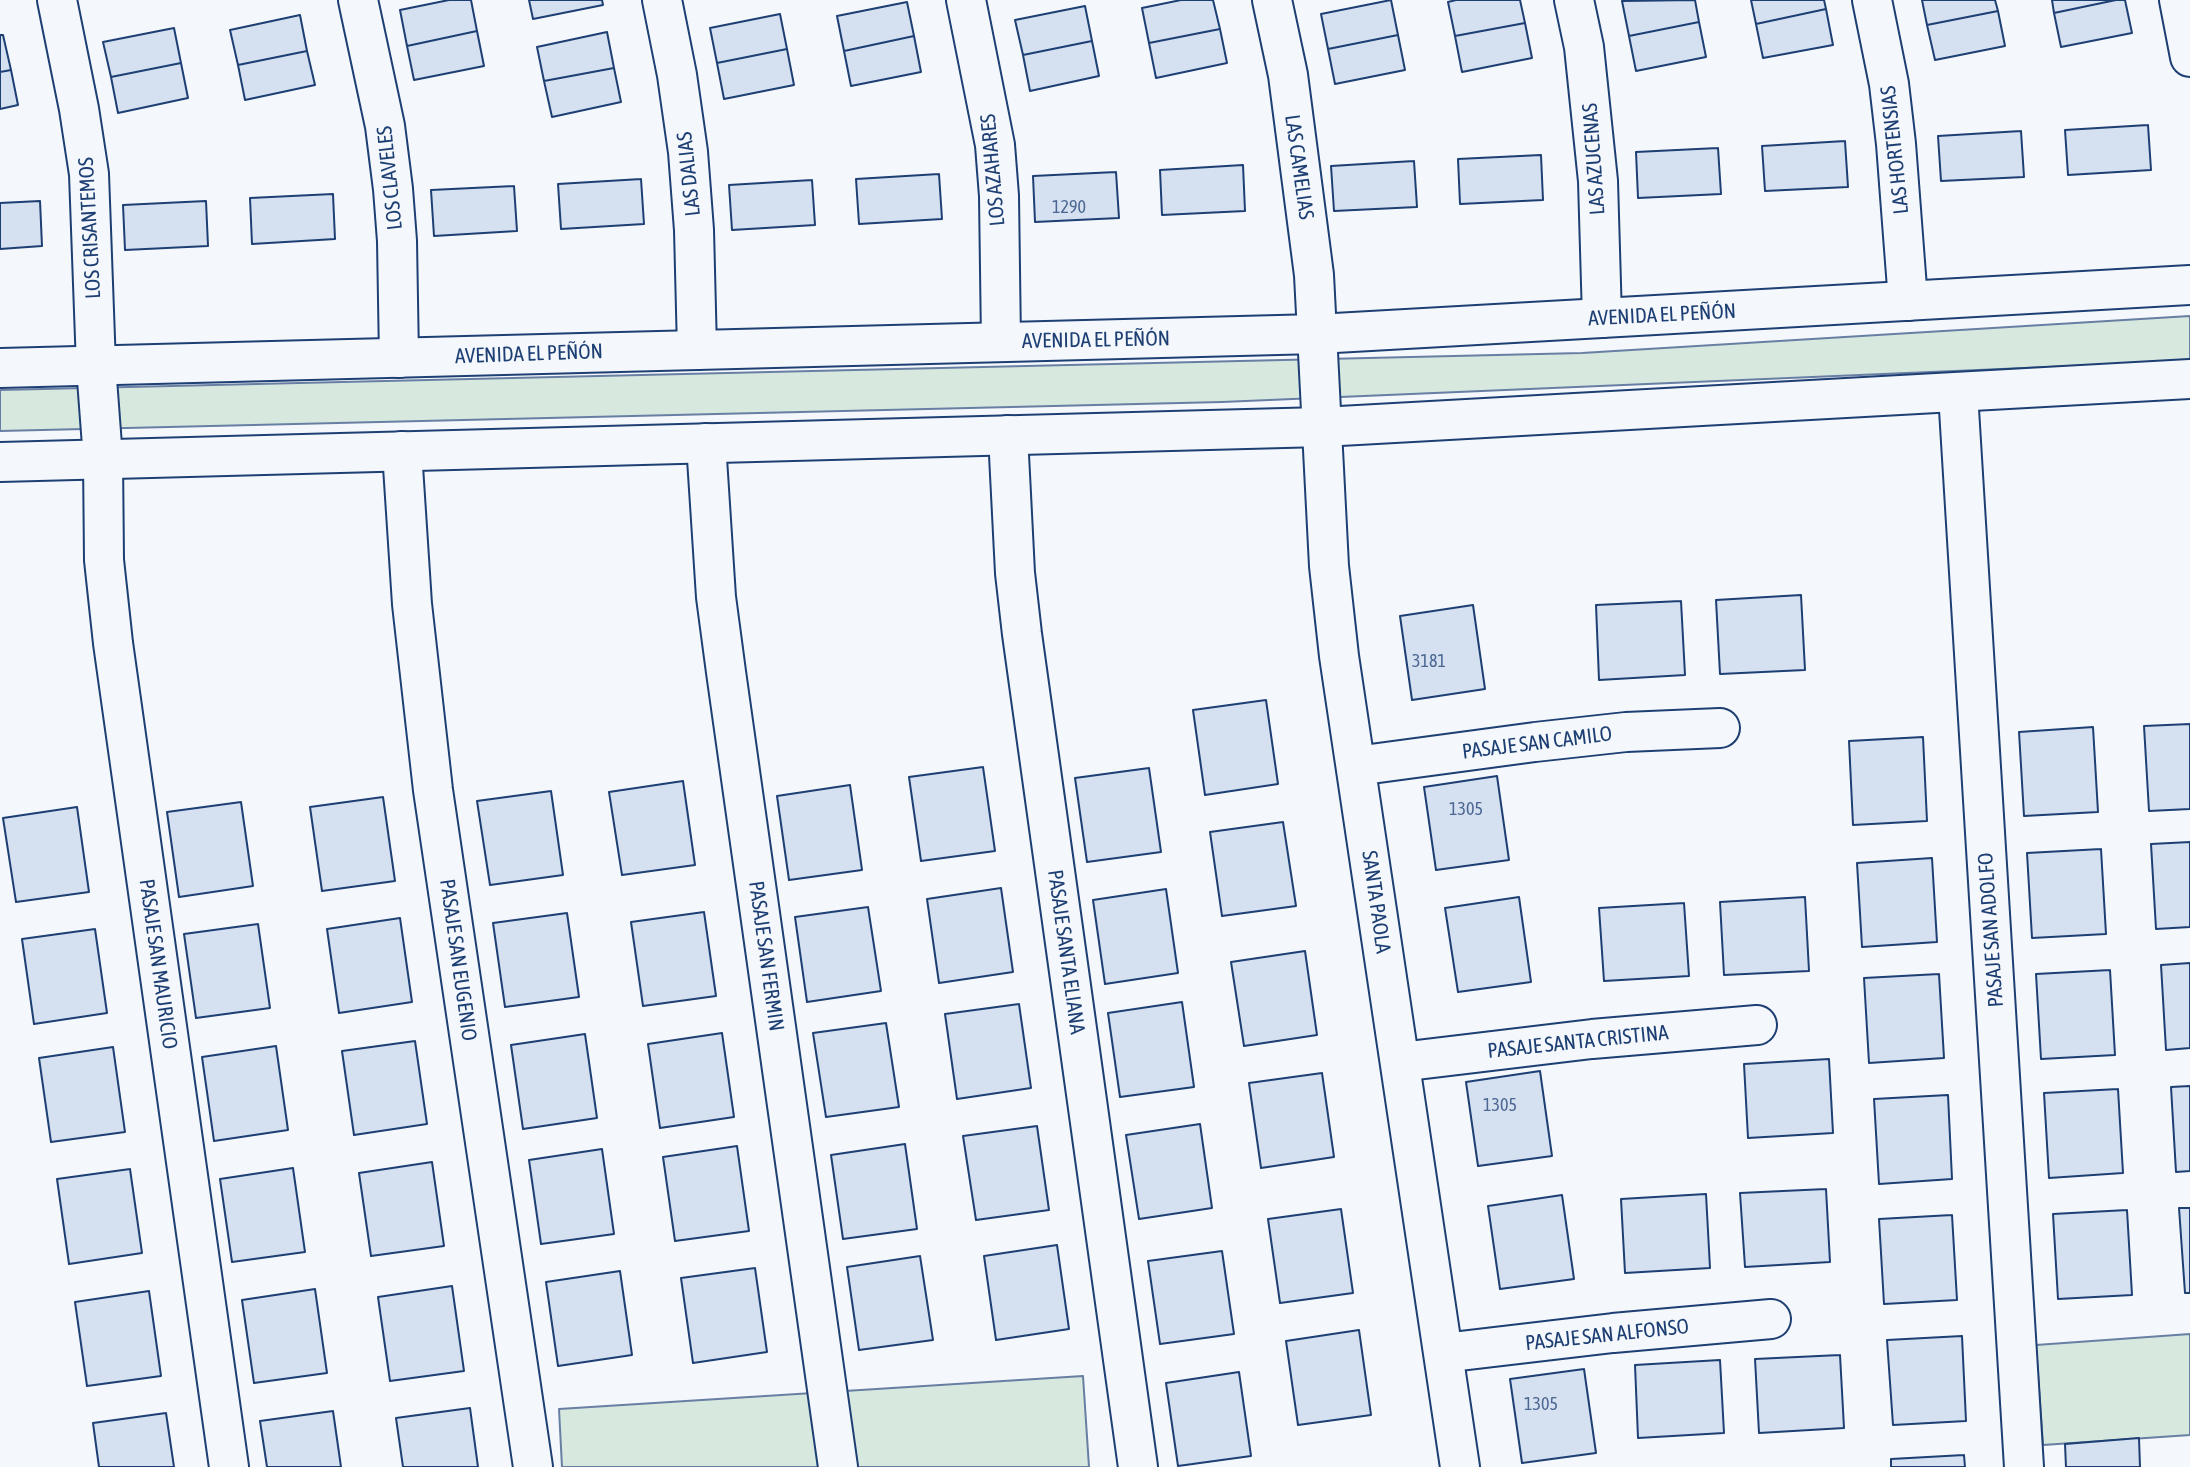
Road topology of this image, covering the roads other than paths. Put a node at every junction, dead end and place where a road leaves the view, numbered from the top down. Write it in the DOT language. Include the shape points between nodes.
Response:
graph roads {
  1 [pos="57,0"];
  2 [pos="358,0"];
  3 [pos="662,0"];
  4 [pos="966,0"];
  5 [pos="1272,0"];
  6 [pos="1574,0"];
  7 [pos="1872,0"];
  8 [pos="2179,0"];
  9 [pos="2190,57"];
  10 [pos="2190,285"];
  11 [pos="1908,300"];
  12 [pos="1602,318"];
  13 [pos="1317,334"];
  14 [pos="1001,342"];
  15 [pos="696,350"];
  16 [pos="399,358"];
  17 [pos="96,366"];
  18 [pos="0,368"];
  19 [pos="2190,379"];
  20 [pos="1958,393"];
  21 [pos="1322,427"];
  22 [pos="1008,435"];
  23 [pos="706,443"];
  24 [pos="402,451"];
  25 [pos="103,459"];
  26 [pos="0,462"];
  27 [pos="1720,728"];
  28 [pos="1356,766"];
  29 [pos="1757,1025"];
  30 [pos="1399,1062"];
  31 [pos="1771,1319"];
  32 [pos="1443,1353"];
  33 [pos="229,1467"];
  34 [pos="533,1467"];
  35 [pos="838,1467"];
  36 [pos="1138,1467"];
  37 [pos="1460,1467"];
  38 [pos="2024,1467"];
  1 -- 17 [label="street, LOS CRISANTEMOS" via="89,174"];
  2 -- 16 [label="street, LOS CLAVELES" via="385,126 393,189"];
  3 -- 15 [label="street, LAS DALIAS" via="688,152"];
  4 -- 14 [label="street, LOS AZAHARES" via="995,145"];
  5 -- 13 [label="street, LAS CAMELIAS" via="1287,75 1314,275"];
  6 -- 12 [label="street, LAS AZUCENAS" via="1584,47 1597,169"];
  7 -- 11 [label="street, LAS HORTENSIAS" via="1889,84"];
  8 -- 9 [label="street"];
  10 -- 11 [label="street, AVENIDA EL PEÑÓN"];
  11 -- 12 [label="street, AVENIDA EL PEÑÓN"];
  12 -- 13 [label="street, AVENIDA EL PEÑÓN"];
  13 -- 14 [label="street, AVENIDA EL PEÑÓN"];
  13 -- 21 [label="street, SANTA PAOLA"];
  14 -- 15 [label="street, AVENIDA EL PEÑÓN"];
  15 -- 16 [label="street, AVENIDA EL PEÑÓN"];
  16 -- 17 [label="street, AVENIDA EL PEÑÓN"];
  17 -- 18 [label="street, AVENIDA EL PEÑÓN"];
  17 -- 25 [label="street, LOS CRISANTEMOS"];
  19 -- 20 [label="street"];
  20 -- 21 [label="street"];
  20 -- 38 [label="street, PASAJE SAN ADOLFO"];
  21 -- 22 [label="street"];
  21 -- 28 [label="street, SANTA PAOLA" via="1329,566"];
  22 -- 23 [label="street"];
  22 -- 36 [label="street, PASAJE SANTA ELIANA" via="1022,634"];
  23 -- 24 [label="street"];
  23 -- 35 [label="street, PASAJE SAN FERMIN" via="726,672"];
  24 -- 25 [label="street"];
  24 -- 34 [label="street, PASAJE SAN EUGENIO" via="412,604 433,790"];
  25 -- 26 [label="street"];
  25 -- 33 [label="street, PASAJE SAN MAURICIO" via="104,561 113,643"];
  27 -- 28 [label="street, PASAJE SAN CAMILO" via="1548,740"];
  28 -- 30 [label="street, SANTA PAOLA"];
  29 -- 30 [label="street, PASAJE SANTA CRISTINA"];
  30 -- 32 [label="street, SANTA PAOLA"];
  31 -- 32 [label="street, PASAJE SAN ALFONSO"];
  32 -- 37 [label="street, SANTA PAOLA"];
}
